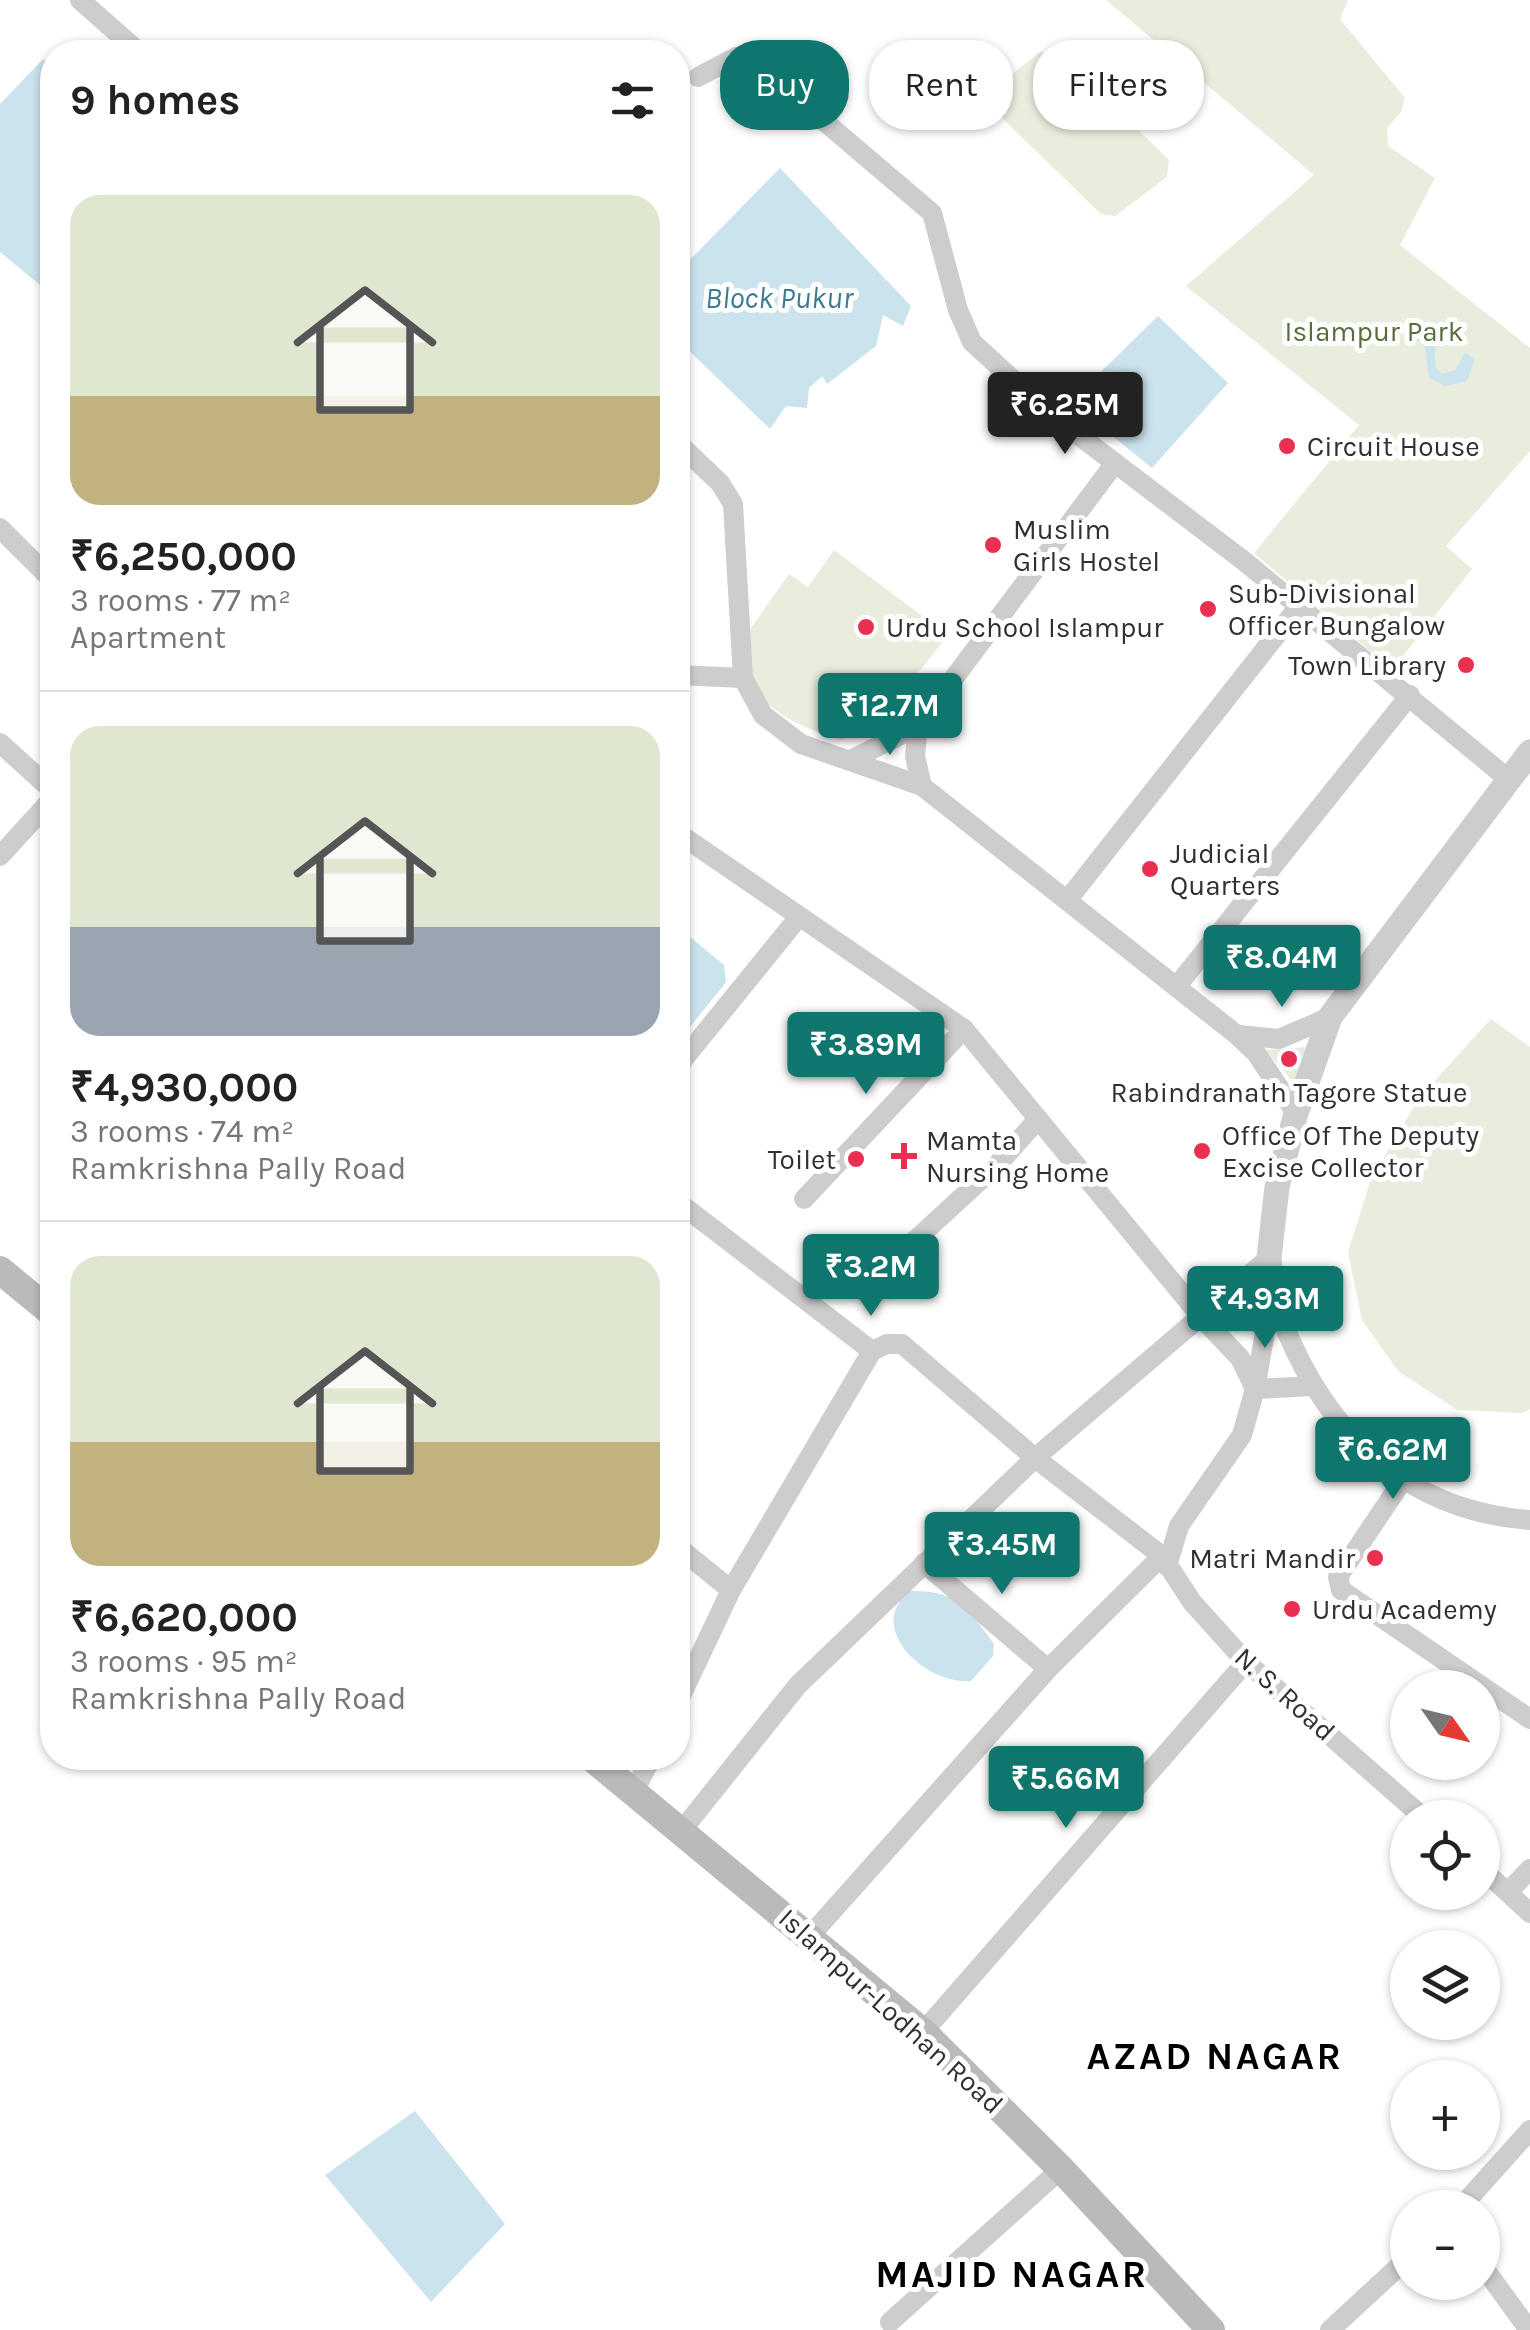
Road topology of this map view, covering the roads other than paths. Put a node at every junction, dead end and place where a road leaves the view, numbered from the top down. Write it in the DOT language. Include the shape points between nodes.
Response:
graph roads {
  1 [pos="80,0"];
  2 [pos="125,40"];
  3 [pos="698,77"];
  4 [pos="690,454"];
  5 [pos="1115,462"];
  6 [pos="0,528"];
  7 [pos="40,568"];
  8 [pos="1300,606"];
  9 [pos="690,676"];
  10 [pos="743,678"];
  11 [pos="1410,695"];
  12 [pos="918,726"];
  13 [pos="0,743"];
  14 [pos="1530,752"];
  15 [pos="851,760"];
  16 [pos="1507,778"];
  17 [pos="40,779"];
  18 [pos="922,786"];
  19 [pos="40,813"];
  20 [pos="690,841"];
  21 [pos="0,856"];
  22 [pos="1068,898"];
  23 [pos="798,918"];
  24 [pos="1176,986"];
  25 [pos="1330,1018"];
  26 [pos="964,1028"];
  27 [pos="1237,1035"];
  28 [pos="690,1051"];
  29 [pos="1296,1113"];
  30 [pos="1038,1119"];
  31 [pos="804,1199"];
  32 [pos="690,1211"];
  33 [pos="898,1256"];
  34 [pos="1269,1258"];
  35 [pos="0,1270"];
  36 [pos="1272,1291"];
  37 [pos="40,1303"];
  38 [pos="1202,1318"];
  39 [pos="872,1352"];
  40 [pos="1313,1386"];
  41 [pos="1256,1390"];
  42 [pos="1035,1458"];
  43 [pos="1403,1480"];
  44 [pos="1522,1519"];
  45 [pos="1530,1540"];
  46 [pos="690,1557"];
  47 [pos="1164,1561"];
  48 [pos="924,1563"];
  49 [pos="731,1590"];
  50 [pos="1246,1662"];
  51 [pos="1048,1669"];
  52 [pos="690,1677"];
  53 [pos="1530,1718"];
  54 [pos="607,1770"];
  55 [pos="645,1770"];
  56 [pos="634,1792"];
  57 [pos="1403,1800"];
  58 [pos="683,1829"];
  59 [pos="1530,1869"];
  60 [pos="1500,1885"];
  61 [pos="1508,1892"];
  62 [pos="1530,1913"];
  63 [pos="809,1937"];
  64 [pos="923,2032"];
  65 [pos="1530,2130"];
  66 [pos="1061,2168"];
  67 [pos="1476,2190"];
  68 [pos="1390,2275"];
  69 [pos="1500,2290"];
  70 [pos="890,2322"];
  71 [pos="1211,2330"];
  72 [pos="1330,2330"];
  73 [pos="1528,2330"];
  1 -- 2 [label="street"];
  3 -- 5 [label="street" via="736,58 757,64 932,213 972,342"];
  4 -- 10 [label="street" via="733,504"];
  5 -- 8 [label="street"];
  5 -- 12 [label="street"];
  6 -- 7 [label="street"];
  8 -- 11 [label="street"];
  8 -- 22 [label="street"];
  9 -- 10 [label="street"];
  10 -- 15 [label="street" via="763,715 801,744"];
  11 -- 16 [label="street"];
  11 -- 24 [label="street"];
  12 -- 15 [label="street"];
  12 -- 18 [label="street"];
  13 -- 17 [label="street"];
  14 -- 16 [label="street"];
  15 -- 18 [label="street"];
  16 -- 25 [label="street"];
  18 -- 22 [label="street"];
  19 -- 21 [label="street"];
  20 -- 23 [label="street"];
  22 -- 24 [label="street"];
  23 -- 26 [label="street"];
  23 -- 28 [label="street"];
  24 -- 27 [label="street"];
  25 -- 27 [label="street" via="1279,1039"];
  25 -- 29 [label="street"];
  26 -- 30 [label="street"];
  26 -- 31 [label="street"];
  27 -- 29 [label="street"];
  29 -- 34 [label="street" via="1277,1187"];
  30 -- 33 [label="street"];
  30 -- 38 [label="street"];
  32 -- 39 [label="street"];
  34 -- 36 [label="street"];
  34 -- 38 [label="street"];
  35 -- 37 [label="main road"];
  36 -- 40 [label="street" via="1290,1347"];
  36 -- 41 [label="street"];
  38 -- 41 [label="street" via="1240,1358"];
  38 -- 42 [label="street"];
  39 -- 42 [label="street, N. S. Road" via="902,1344"];
  39 -- 49 [label="street"];
  40 -- 41 [label="street"];
  40 -- 43 [label="street" via="1359,1448"];
  41 -- 47 [label="street" via="1242,1435 1179,1526"];
  42 -- 47 [label="street, N. S. Road"];
  42 -- 48 [label="street"];
  43 -- 44 [label="street" via="1472,1512"];
  43 -- 53 [label="street" via="1338,1577 1342,1590"];
  44 -- 45 [label="street"];
  46 -- 49 [label="street"];
  47 -- 50 [label="street, N. S. Road"];
  47 -- 51 [label="street"];
  48 -- 51 [label="street"];
  48 -- 58 [label="street" via="798,1685"];
  49 -- 52 [label="street"];
  50 -- 57 [label="street, N. S. Road"];
  50 -- 64 [label="street"];
  51 -- 63 [label="street"];
  54 -- 56 [label="main road, Islampur-Lodhan Road"];
  55 -- 56 [label="street"];
  56 -- 58 [label="main road, Islampur-Lodhan Road"];
  58 -- 63 [label="main road, Islampur-Lodhan Road"];
  59 -- 61 [label="street"];
  60 -- 61 [label="street"];
  61 -- 62 [label="street"];
  63 -- 64 [label="main road, Islampur-Lodhan Road"];
  64 -- 66 [label="main road, Islampur-Lodhan Road"];
  65 -- 67 [label="street"];
  66 -- 70 [label="street"];
  66 -- 71 [label="main road, Islampur-Lodhan Road"];
  68 -- 72 [label="street"];
  69 -- 73 [label="street"];
}
